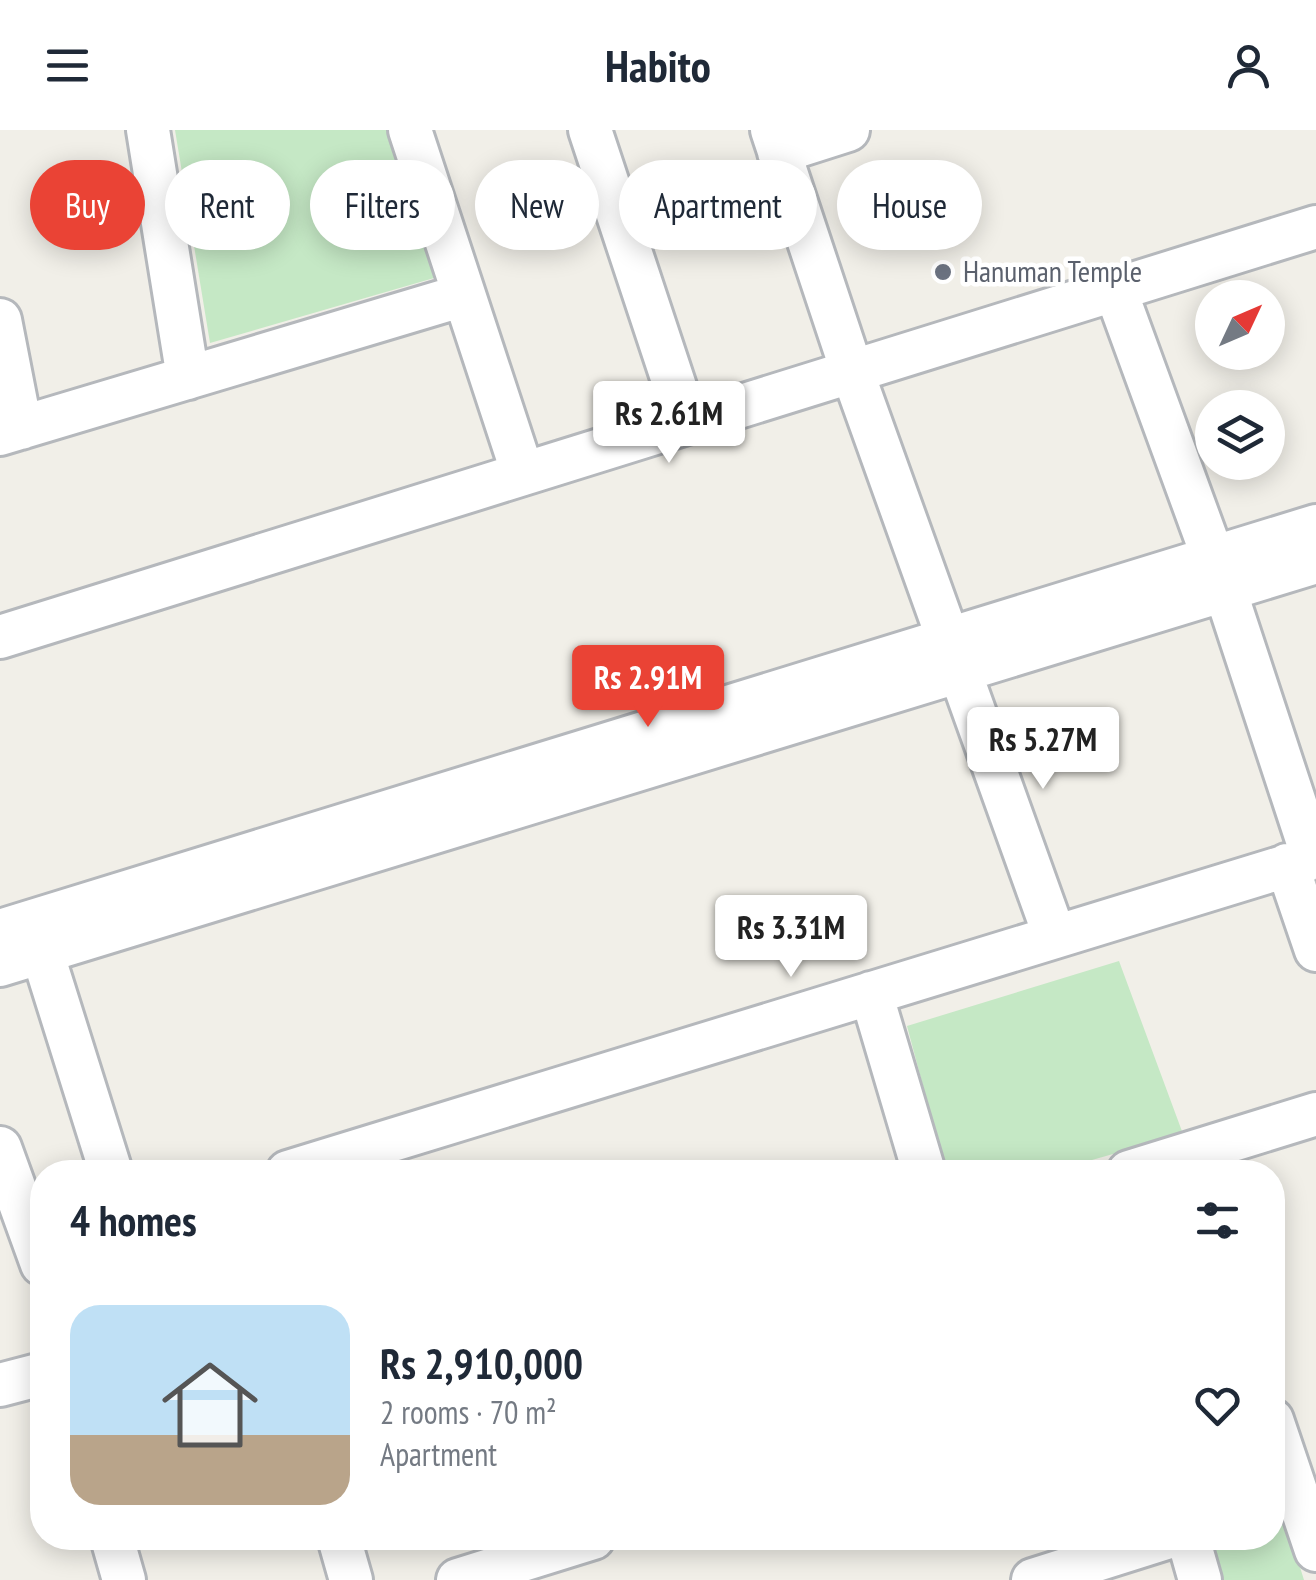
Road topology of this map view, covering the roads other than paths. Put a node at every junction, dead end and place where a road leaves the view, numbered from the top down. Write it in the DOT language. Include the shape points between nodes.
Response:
graph roads {
  1 [pos="148,130"];
  2 [pos="410,130"];
  3 [pos="590,130"];
  4 [pos="848,130"];
  5 [pos="776,141"];
  6 [pos="1316,227"];
  7 [pos="1115,289"];
  8 [pos="464,296"];
  9 [pos="0,320"];
  10 [pos="852,371"];
  11 [pos="188,378"];
  12 [pos="687,423"];
  13 [pos="10,431"];
  14 [pos="523,474"];
  15 [pos="1316,526"];
  16 [pos="1316,562"];
  17 [pos="1219,574"];
  18 [pos="0,637"];
  19 [pos="956,655"];
  20 [pos="1305,860"];
  21 [pos="0,931"];
  22 [pos="1055,937"];
  23 [pos="1316,950"];
  24 [pos="42,952"];
  25 [pos="0,965"];
  26 [pos="871,993"];
  27 [pos="1316,1114"];
  28 [pos="0,1148"];
  29 [pos="106,1160"];
  30 [pos="327,1160"];
  31 [pos="920,1160"];
  32 [pos="1197,1160"];
  33 [pos="30,1224"];
  34 [pos="30,1377"];
  35 [pos="0,1385"];
  36 [pos="1285,1458"];
  37 [pos="115,1550"];
  38 [pos="343,1550"];
  39 [pos="554,1550"];
  40 [pos="1128,1550"];
  41 [pos="1191,1550"];
  42 [pos="1316,1550"];
  43 [pos="124,1580"];
  44 [pos="351,1580"];
  45 [pos="458,1580"];
  46 [pos="1033,1580"];
  47 [pos="1200,1580"];
  1 -- 11 [label="street"];
  2 -- 8 [label="street"];
  3 -- 12 [label="street"];
  4 -- 5 [label="street"];
  5 -- 10 [label="street"];
  6 -- 7 [label="street"];
  7 -- 10 [label="street"];
  7 -- 17 [label="street"];
  8 -- 11 [label="street"];
  8 -- 14 [label="street"];
  9 -- 13 [label="street"];
  10 -- 12 [label="street"];
  10 -- 19 [label="street"];
  11 -- 13 [label="street"];
  12 -- 14 [label="street"];
  14 -- 18 [label="street"];
  15 -- 17 [label="street"];
  16 -- 17 [label="street"];
  17 -- 19 [label="street"];
  17 -- 20 [label="street"];
  19 -- 21 [label="street"];
  19 -- 22 [label="street"];
  19 -- 24 [label="street"];
  20 -- 22 [label="street"];
  20 -- 23 [label="street"];
  22 -- 26 [label="street"];
  24 -- 25 [label="street"];
  24 -- 29 [label="street"];
  26 -- 30 [label="street"];
  26 -- 31 [label="street"];
  27 -- 32 [label="street"];
  28 -- 33 [label="street"];
  34 -- 35 [label="street"];
  36 -- 42 [label="street"];
  37 -- 43 [label="street"];
  38 -- 44 [label="street"];
  39 -- 45 [label="street"];
  40 -- 46 [label="street"];
  41 -- 47 [label="street"];
}
